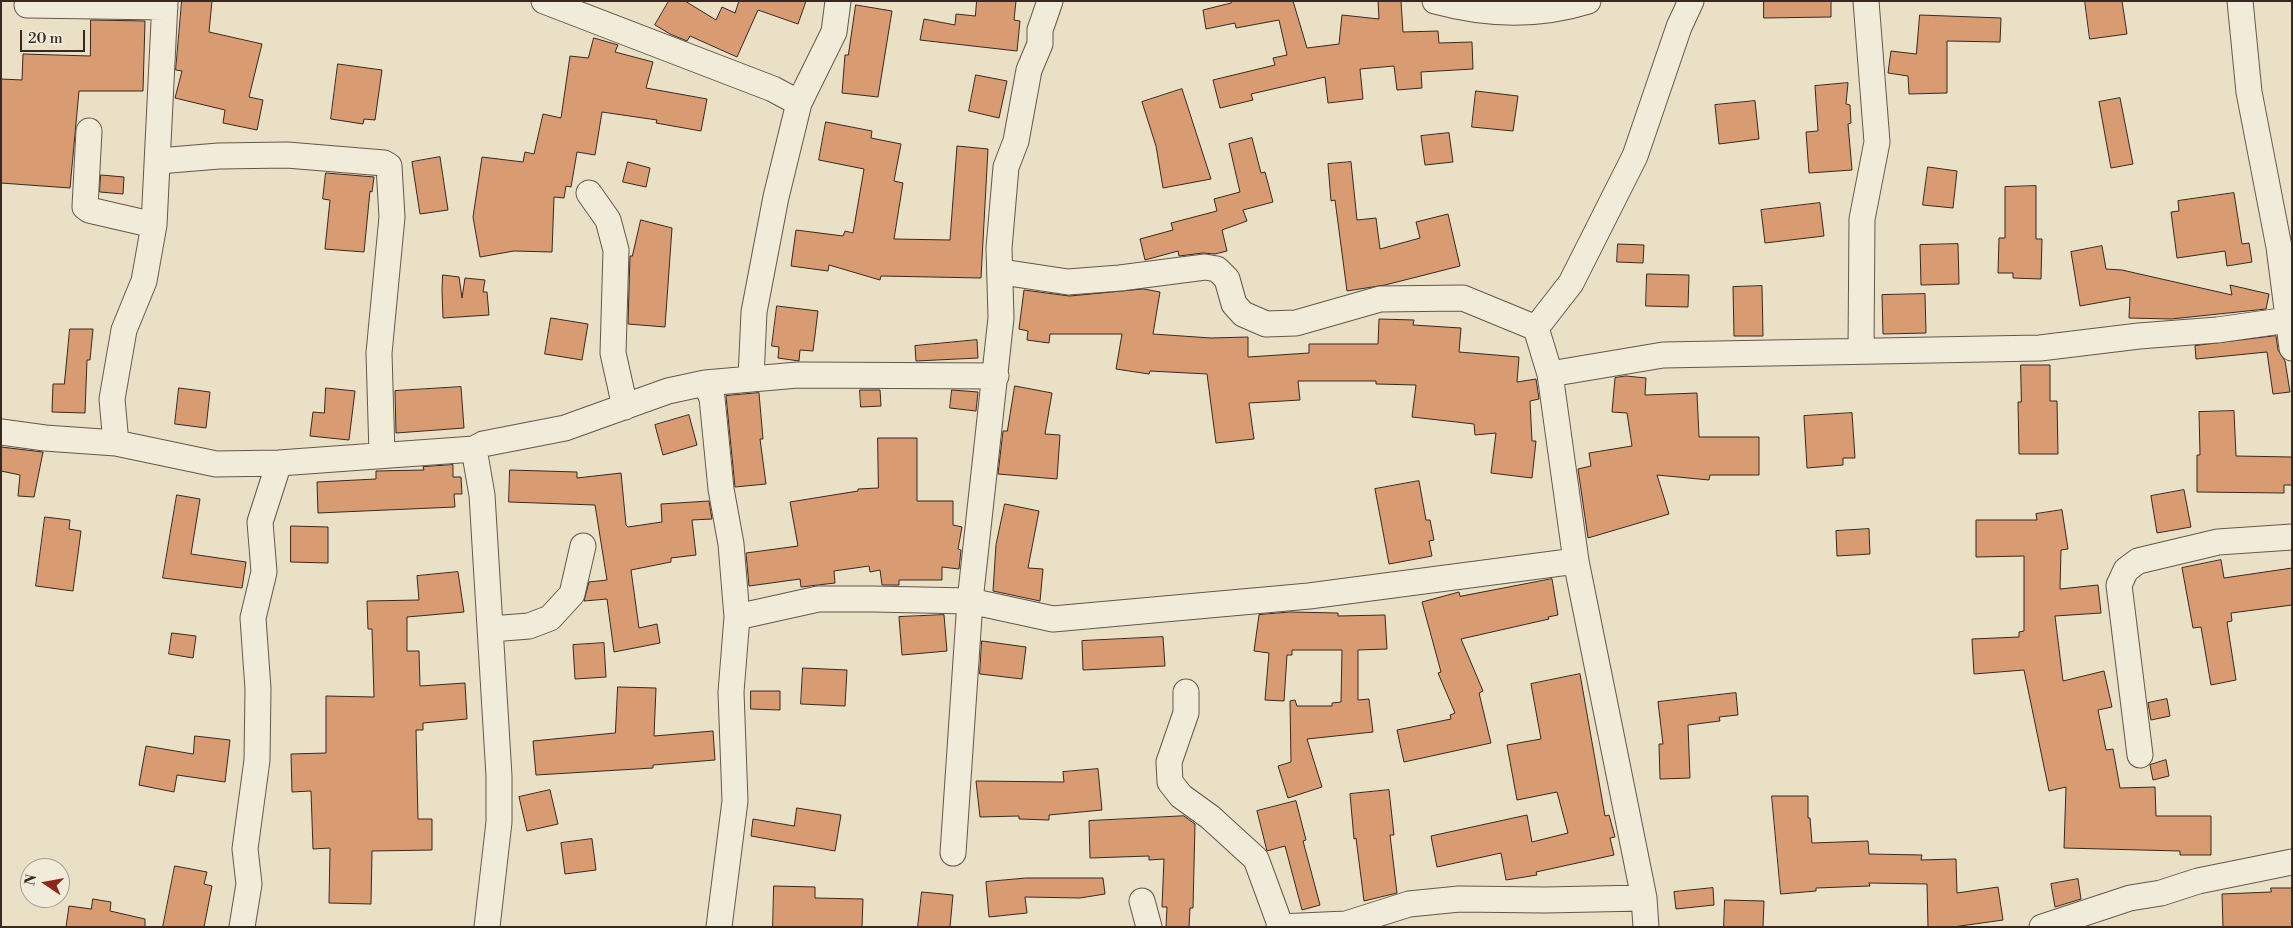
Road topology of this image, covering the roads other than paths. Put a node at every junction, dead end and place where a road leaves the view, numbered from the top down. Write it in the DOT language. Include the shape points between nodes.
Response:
graph roads {
  1 [pos="544,1"];
  2 [pos="838,1"];
  3 [pos="1050,1"];
  4 [pos="1435,1"];
  5 [pos="1588,1"];
  6 [pos="1691,1"];
  7 [pos="1866,1"];
  8 [pos="2240,1"];
  9 [pos="165,4"];
  10 [pos="28,5"];
  11 [pos="799,103"];
  12 [pos="89,131"];
  13 [pos="158,161"];
  14 [pos="589,193"];
  15 [pos="154,225"];
  16 [pos="1002,272"];
  17 [pos="2288,320"];
  18 [pos="1536,328"];
  19 [pos="2292,348"];
  20 [pos="1861,351"];
  21 [pos="1550,374"];
  22 [pos="996,376"];
  23 [pos="751,378"];
  24 [pos="705,383"];
  25 [pos="625,407"];
  26 [pos="1,432"];
  27 [pos="116,443"];
  28 [pos="474,449"];
  29 [pos="382,454"];
  30 [pos="279,463"];
  31 [pos="2292,537"];
  32 [pos="583,546"];
  33 [pos="1576,561"];
  34 [pos="970,601"];
  35 [pos="737,617"];
  36 [pos="491,628"];
  37 [pos="1186,692"];
  38 [pos="2140,755"];
  39 [pos="953,853"];
  40 [pos="2292,862"];
  41 [pos="1644,898"];
  42 [pos="1142,901"];
  43 [pos="242,927"];
  44 [pos="487,927"];
  45 [pos="719,927"];
  46 [pos="1149,927"];
  47 [pos="1280,927"];
  48 [pos="1646,927"];
  49 [pos="2042,927"];
  1 -- 11 [label="street" via="773,89"];
  2 -- 11 [label="street" via="834,32"];
  3 -- 16 [label="street" via="1040,30 1040,44 1029,70 1016,141 1006,167 999,248"];
  4 -- 5 [label="street" via="1485,11 1539,13"];
  6 -- 18 [label="street" via="1635,156 1571,283"];
  7 -- 20 [label="street" via="1876,142 1862,219"];
  8 -- 17 [label="street" via="2249,92 2279,247"];
  9 -- 10 [label="street"];
  9 -- 13 [label="street"];
  11 -- 23 [label="street" via="776,197 754,312"];
  12 -- 15 [label="street" via="85,207"];
  13 -- 15 [label="street"];
  13 -- 29 [label="street" via="287,154 389,166 392,217 379,353"];
  14 -- 25 [label="street" via="608,220 616,250 613,353"];
  15 -- 27 [label="street" via="144,281 122,340 112,399"];
  16 -- 18 [label="street" via="1068,282 1205,267 1218,269 1227,280 1234,304 1243,314 1266,324 1296,323 1380,299 1463,298"];
  16 -- 22 [label="street"];
  17 -- 19 [label="street"];
  17 -- 20 [label="street" via="2040,348"];
  18 -- 21 [label="street"];
  20 -- 21 [label="street" via="1663,355"];
  21 -- 33 [label="street"];
  22 -- 23 [label="street" via="798,375"];
  22 -- 34 [label="street" via="984,458"];
  23 -- 24 [label="street"];
  24 -- 25 [label="street" via="668,391"];
  24 -- 35 [label="street" via="712,398"];
  25 -- 28 [label="street" via="565,428 483,444"];
  26 -- 27 [label="street"];
  27 -- 30 [label="street" via="216,464"];
  28 -- 29 [label="street"];
  28 -- 36 [label="street" via="482,495"];
  29 -- 30 [label="street"];
  30 -- 43 [label="street" via="260,522 264,572 253,618 258,690 257,760 245,849 249,884"];
  31 -- 38 [label="street" via="2218,542 2138,561 2126,570 2120,585"];
  32 -- 36 [label="street" via="572,594 550,618 529,626"];
  33 -- 34 [label="street" via="1309,596 1053,619"];
  33 -- 41 [label="street"];
  34 -- 35 [label="street" via="818,599"];
  34 -- 39 [label="street"];
  35 -- 45 [label="street" via="731,692 735,801"];
  36 -- 44 [label="street" via="499,822"];
  37 -- 47 [label="street" via="1186,713 1169,762 1170,782 1181,796 1210,817 1256,859"];
  40 -- 49 [label="street" via="2130,898"];
  41 -- 47 [label="street" via="1459,899 1409,904 1346,924"];
  41 -- 48 [label="street"];
  42 -- 46 [label="street"];
}
